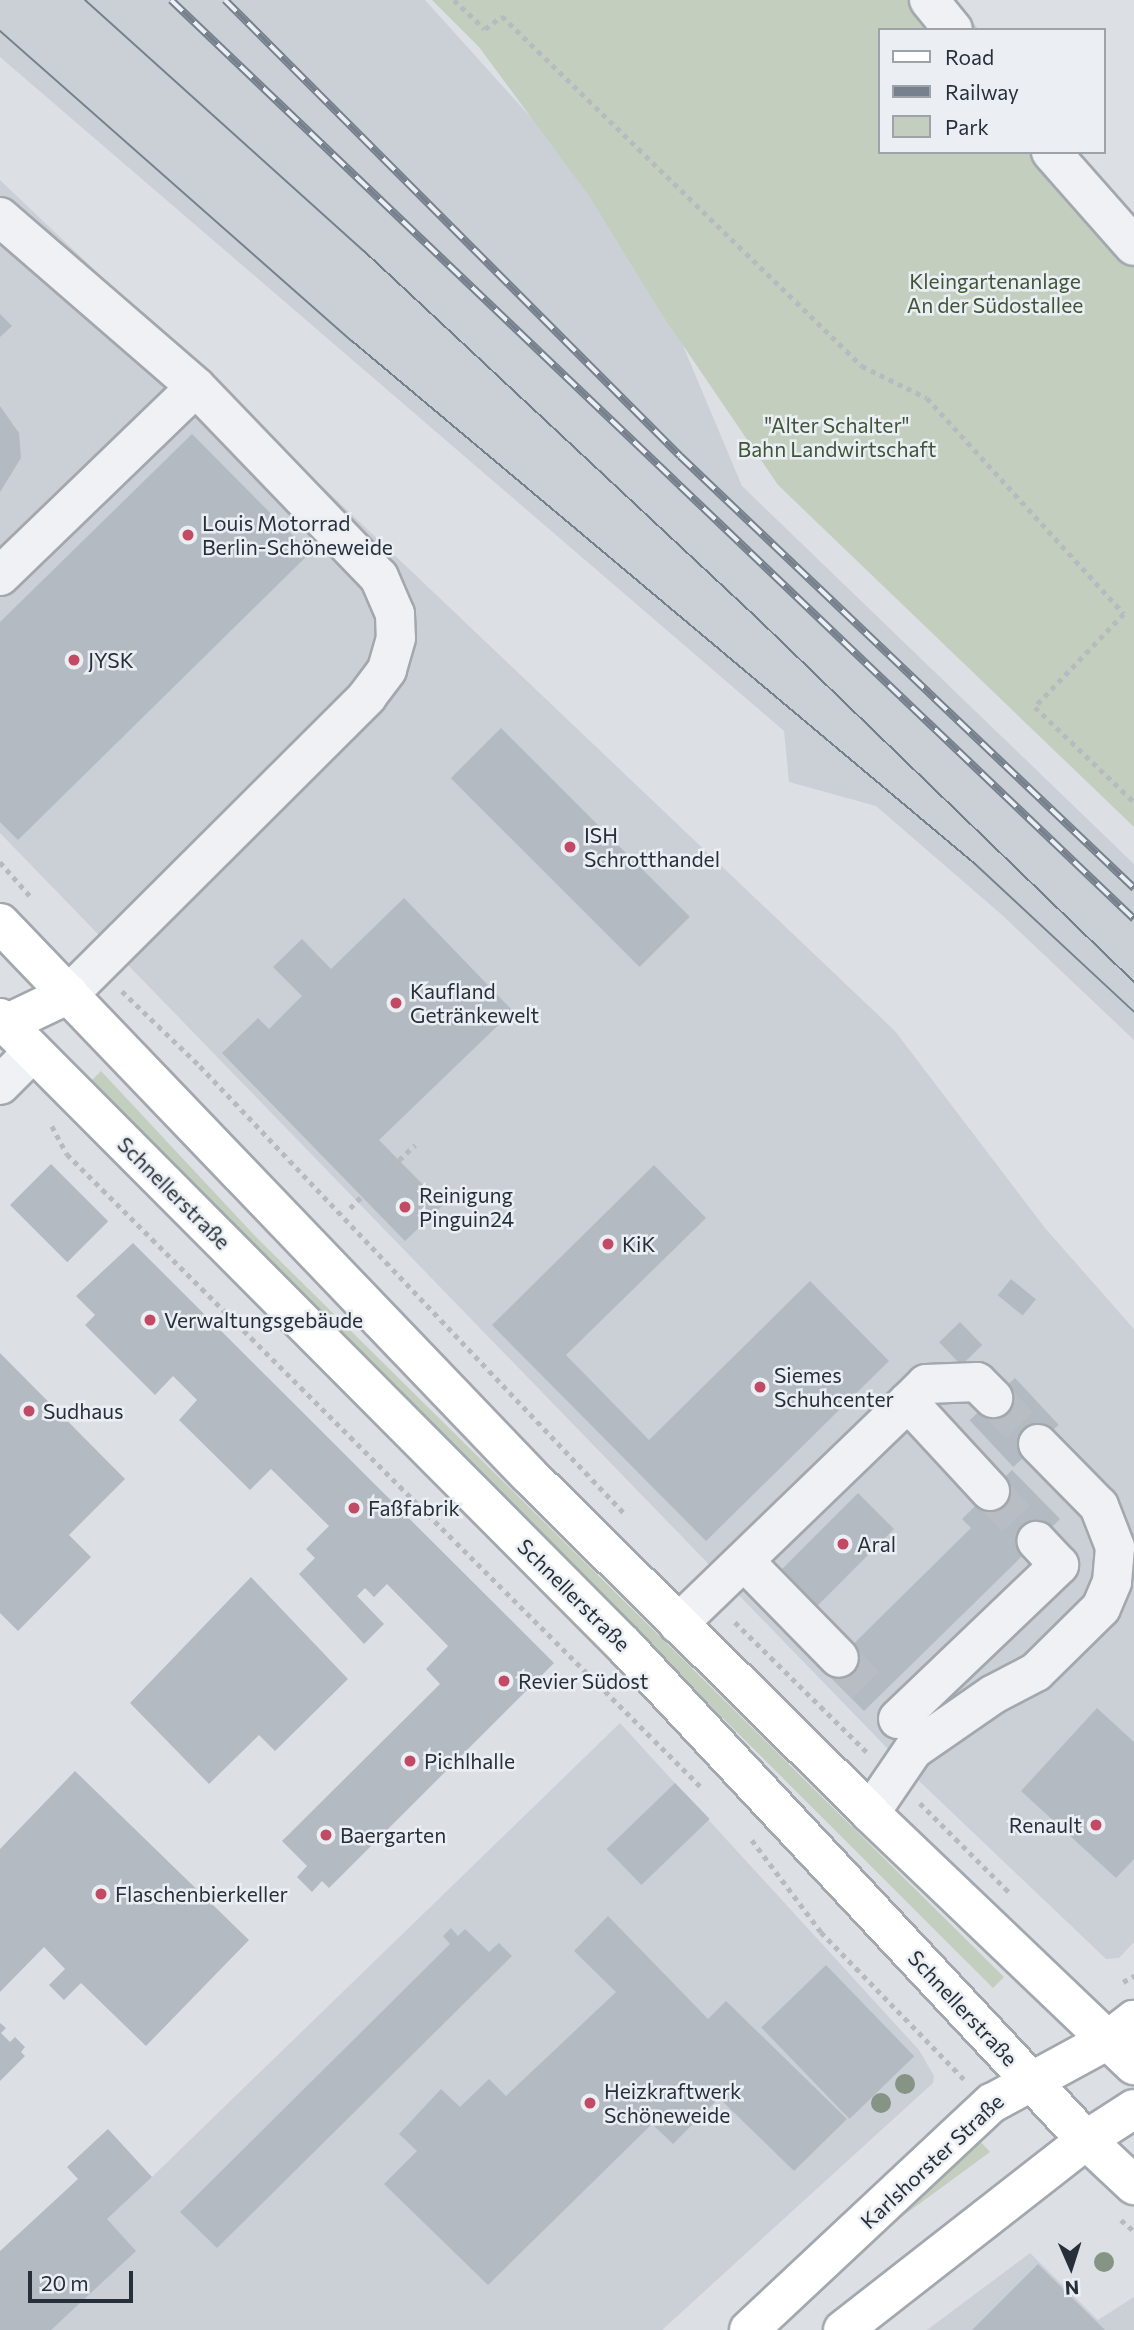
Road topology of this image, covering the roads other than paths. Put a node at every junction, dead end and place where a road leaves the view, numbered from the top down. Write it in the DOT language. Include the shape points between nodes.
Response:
graph roads {
  1 [pos="929,0"];
  2 [pos="951,28"];
  3 [pos="1053,154"];
  4 [pos="0,217"];
  5 [pos="1134,246"];
  6 [pos="196,387"];
  7 [pos="0,576"];
  8 [pos="0,923"];
  9 [pos="69,994"];
  10 [pos="2,1024"];
  11 [pos="33,1052"];
  12 [pos="0,1085"];
  13 [pos="993,1398"];
  14 [pos="908,1402"];
  15 [pos="1038,1444"];
  16 [pos="990,1491"];
  17 [pos="1037,1541"];
  18 [pos="745,1562"];
  19 [pos="678,1624"];
  20 [pos="839,1658"];
  21 [pos="896,1736"];
  22 [pos="870,1813"];
  23 [pos="1125,2042"];
  24 [pos="1030,2080"];
  25 [pos="1134,2109"];
  26 [pos="1086,2140"];
  27 [pos="1126,2201"];
  28 [pos="749,2330"];
  29 [pos="843,2330"];
  1 -- 2 [label="street"];
  3 -- 5 [label="street"];
  4 -- 6 [label="street"];
  6 -- 7 [label="street"];
  6 -- 9 [label="street" via="379,577 391,595 396,638 379,683"];
  8 -- 9 [label="main road"];
  9 -- 10 [label="main road"];
  9 -- 11 [label="main road"];
  9 -- 19 [label="main road" via="381,1324"];
  10 -- 11 [label="main road, Schnellerstraße"];
  11 -- 12 [label="street"];
  11 -- 24 [label="main road, Schnellerstraße" via="624,1645"];
  13 -- 14 [label="street" via="978,1382 926,1384"];
  14 -- 16 [label="street"];
  14 -- 18 [label="street"];
  15 -- 21 [label="street" via="1099,1506 1115,1547 1112,1582 1101,1608 1036,1672"];
  17 -- 21 [label="street" via="1059,1565"];
  18 -- 19 [label="street"];
  18 -- 20 [label="street"];
  19 -- 22 [label="main road"];
  21 -- 22 [label="street"];
  22 -- 23 [label="main road"];
  23 -- 24 [label="main road, Karlshorster Straße"];
  24 -- 26 [label="main road, Schnellerstraße"];
  24 -- 28 [label="main road, Karlshorster Straße" via="992,2103"];
  25 -- 26 [label="main road"];
  26 -- 27 [label="main road, Schnellerstraße"];
  26 -- 29 [label="main road"];
}
